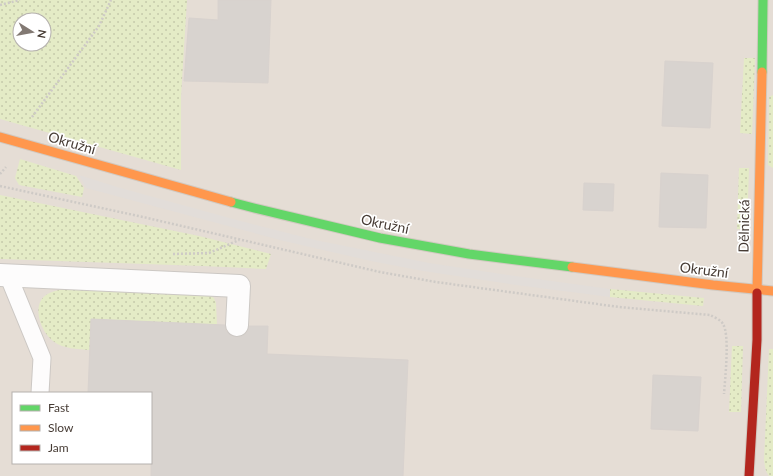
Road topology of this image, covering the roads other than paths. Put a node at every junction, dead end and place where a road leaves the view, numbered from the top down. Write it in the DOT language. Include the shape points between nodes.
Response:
graph roads {
  1 [pos="763,0"];
  2 [pos="0,137"];
  3 [pos="4,275"];
  4 [pos="757,290"];
  5 [pos="773,291"];
  6 [pos="237,325"];
  7 [pos="40,392"];
  8 [pos="749,476"];
  1 -- 4 [label="street, Dělnická"];
  2 -- 4 [label="street, Okružní" via="254,208 380,238 469,254"];
  3 -- 6 [label="street" via="239,286"];
  3 -- 7 [label="lane" via="42,358"];
  4 -- 5 [label="street, Okružní"];
  4 -- 8 [label="street, Dělnická"];
}
